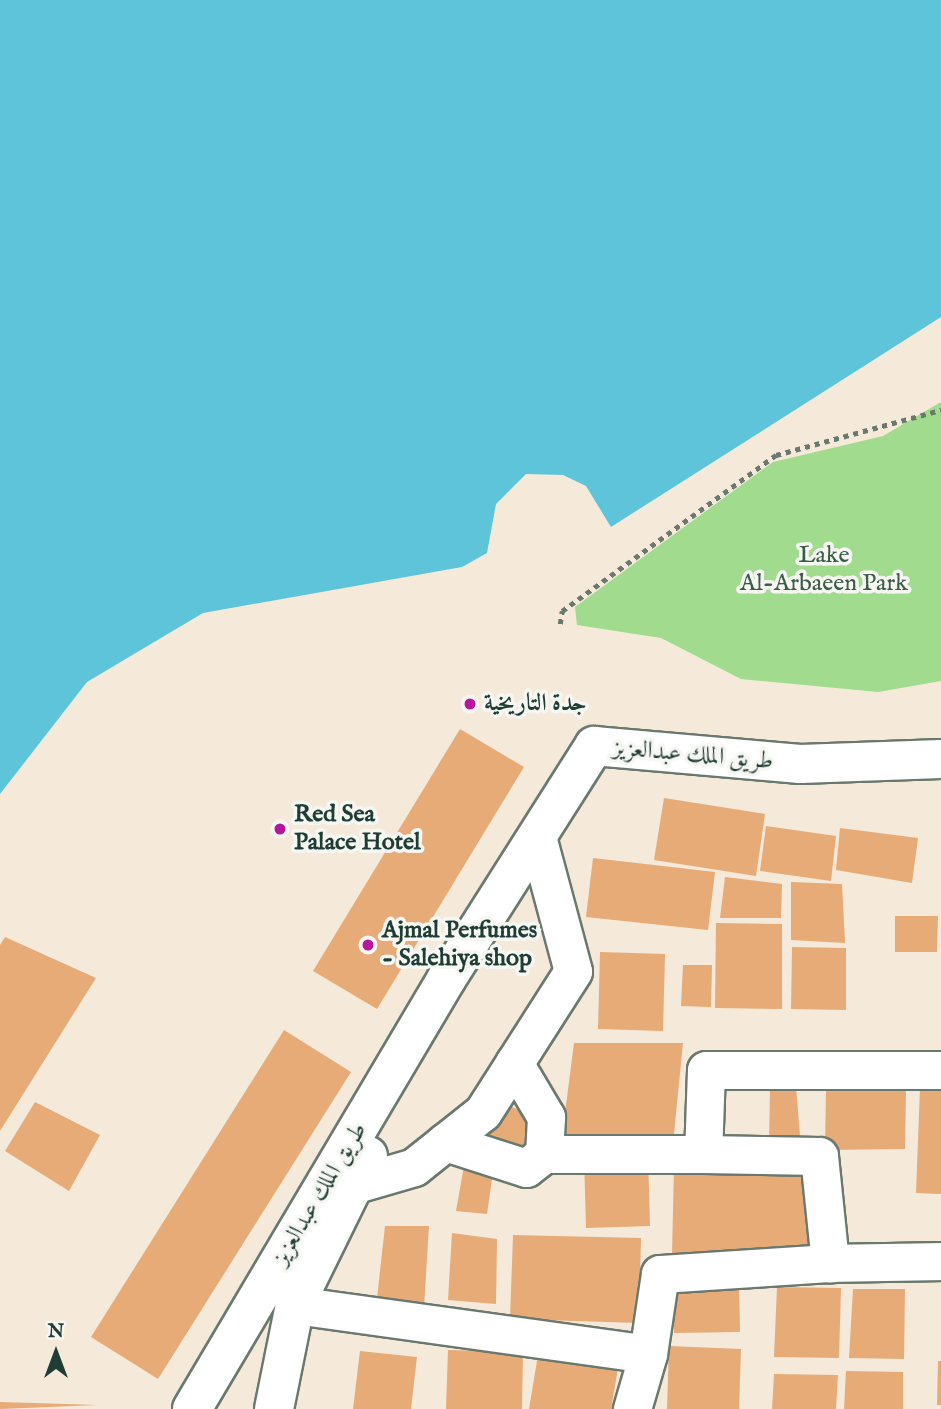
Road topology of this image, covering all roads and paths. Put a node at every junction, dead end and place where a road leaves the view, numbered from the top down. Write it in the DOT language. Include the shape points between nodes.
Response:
graph roads {
  1 [pos="941,410"];
  2 [pos="560,624"];
  3 [pos="941,759"];
  4 [pos="538,840"];
  5 [pos="447,978"];
  6 [pos="514,1063"];
  7 [pos="941,1070"];
  8 [pos="445,1142"];
  9 [pos="544,1153"];
  10 [pos="703,1154"];
  11 [pos="355,1184"];
  12 [pos="941,1261"];
  13 [pos="830,1263"];
  14 [pos="295,1305"];
  15 [pos="648,1354"];
  16 [pos="192,1409"];
  17 [pos="274,1409"];
  18 [pos="632,1409"];
  1 -- 2 [label="path" via="776,455 562,611"];
  3 -- 4 [label="main road, طريق الملك عبدالعزيز" via="800,764 594,746"];
  4 -- 5 [label="main road, طريق الملك عبدالعزيز"];
  4 -- 6 [label="street" via="573,971"];
  5 -- 11 [label="main road, طريق الملك عبدالعزيز"];
  5 -- 16 [label="main road, طريق الملك عبدالعزيز"];
  6 -- 8 [label="street" via="483,1112"];
  6 -- 9 [label="street" via="546,1117"];
  7 -- 10 [label="street" via="706,1070"];
  8 -- 9 [label="street" via="526,1168"];
  8 -- 11 [label="street" via="414,1167"];
  9 -- 10 [label="street"];
  10 -- 13 [label="street" via="819,1156"];
  11 -- 14 [label="main road, طريق الملك عبدالعزيز"];
  12 -- 13 [label="street"];
  13 -- 15 [label="street" via="660,1274"];
  14 -- 15 [label="street"];
  14 -- 17 [label="main road, طريق الملك عبدالعزيز"];
  15 -- 18 [label="street"];
}
